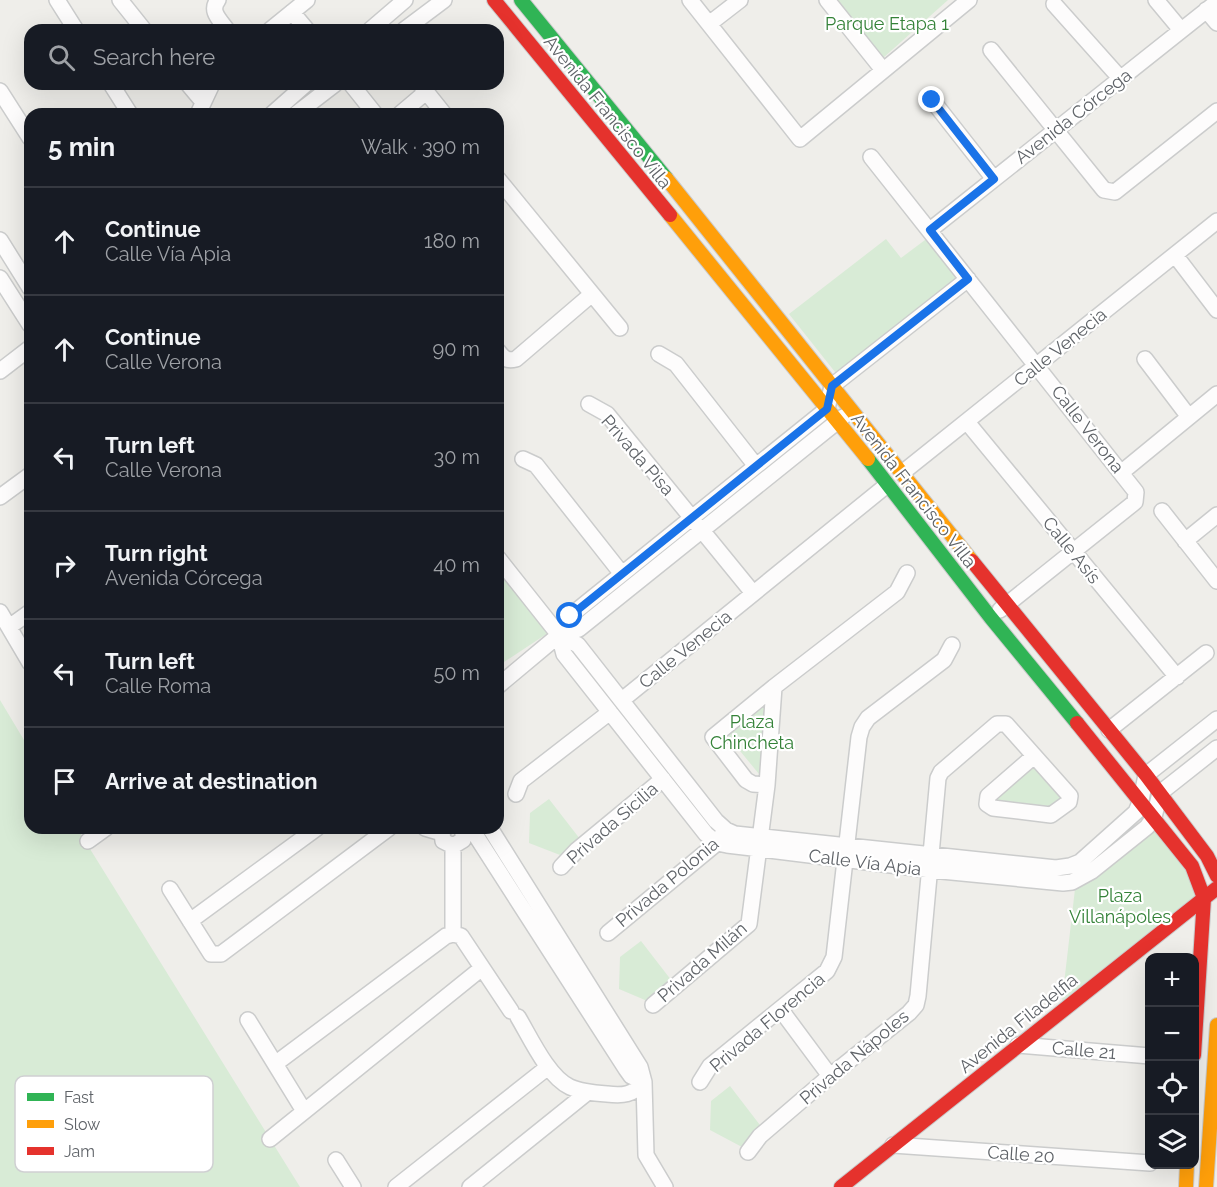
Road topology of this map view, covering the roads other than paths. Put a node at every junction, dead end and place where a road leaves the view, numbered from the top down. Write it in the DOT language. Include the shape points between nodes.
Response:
graph roads {
  1 [pos="57,0"];
  2 [pos="120,0"];
  3 [pos="218,0"];
  4 [pos="307,0"];
  5 [pos="405,0"];
  6 [pos="444,0"];
  7 [pos="494,0"];
  8 [pos="521,0"];
  9 [pos="690,0"];
  10 [pos="740,0"];
  11 [pos="827,0"];
  12 [pos="969,0"];
  13 [pos="1156,0"];
  14 [pos="1054,4"];
  15 [pos="1212,6"];
  16 [pos="292,12"];
  17 [pos="1217,23"];
  18 [pos="72,24"];
  19 [pos="139,24"];
  20 [pos="222,24"];
  21 [pos="277,24"];
  22 [pos="302,24"];
  23 [pos="377,24"];
  24 [pos="412,24"];
  25 [pos="709,24"];
  26 [pos="1181,30"];
  27 [pos="991,50"];
  28 [pos="883,70"];
  29 [pos="1120,78"];
  30 [pos="115,90"];
  31 [pos="191,90"];
  32 [pos="209,90"];
  33 [pos="299,90"];
  34 [pos="327,90"];
  35 [pos="356,90"];
  36 [pos="421,90"];
  37 [pos="425,90"];
  38 [pos="0,91"];
  39 [pos="932,100"];
  40 [pos="126,108"];
  41 [pos="200,108"];
  42 [pos="279,108"];
  43 [pos="304,108"];
  44 [pos="370,108"];
  45 [pos="405,108"];
  46 [pos="439,108"];
  47 [pos="1217,111"];
  48 [pos="24,129"];
  49 [pos="1055,130"];
  50 [pos="871,157"];
  51 [pos="994,179"];
  52 [pos="504,188"];
  53 [pos="1217,221"];
  54 [pos="930,230"];
  55 [pos="0,240"];
  56 [pos="1175,255"];
  57 [pos="746,276"];
  58 [pos="0,278"];
  59 [pos="24,278"];
  60 [pos="968,279"];
  61 [pos="730,290"];
  62 [pos="592,294"];
  63 [pos="1217,310"];
  64 [pos="24,316"];
  65 [pos="620,328"];
  66 [pos="24,353"];
  67 [pos="659,354"];
  68 [pos="504,358"];
  69 [pos="1145,359"];
  70 [pos="1037,365"];
  71 [pos="0,371"];
  72 [pos="832,386"];
  73 [pos="1217,394"];
  74 [pos="589,404"];
  75 [pos="827,409"];
  76 [pos="852,410"];
  77 [pos="1189,417"];
  78 [pos="838,421"];
  79 [pos="967,422"];
  80 [pos="523,459"];
  81 [pos="756,466"];
  82 [pos="1122,472"];
  83 [pos="902,473"];
  84 [pos="24,479"];
  85 [pos="887,485"];
  86 [pos="0,497"];
  87 [pos="1162,511"];
  88 [pos="1217,515"];
  89 [pos="692,518"];
  90 [pos="702,530"];
  91 [pos="1185,540"];
  92 [pos="1073,551"];
  93 [pos="504,566"];
  94 [pos="907,573"];
  95 [pos="622,574"];
  96 [pos="1217,581"];
  97 [pos="753,593"];
  98 [pos="1006,604"];
  99 [pos="0,612"];
  100 [pos="24,616"];
  101 [pos="991,618"];
  102 [pos="9,627"];
  103 [pos="559,635"];
  104 [pos="952,645"];
  105 [pos="24,653"];
  106 [pos="1206,653"];
  107 [pos="1177,677"];
  108 [pos="504,681"];
  109 [pos="774,687"];
  110 [pos="622,700"];
  111 [pos="610,712"];
  112 [pos="1217,719"];
  113 [pos="1109,730"];
  114 [pos="1198,734"];
  115 [pos="1214,750"];
  116 [pos="1034,756"];
  117 [pos="1146,775"];
  118 [pos="663,779"];
  119 [pos="767,785"];
  120 [pos="1160,793"];
  121 [pos="516,794"];
  122 [pos="1141,800"];
  123 [pos="1154,816"];
  124 [pos="98,834"];
  125 [pos="309,834"];
  126 [pos="381,834"];
  127 [pos="443,834"];
  128 [pos="463,834"];
  129 [pos="475,834"];
  130 [pos="494,834"];
  131 [pos="722,836"];
  132 [pos="88,841"];
  133 [pos="760,842"];
  134 [pos="453,846"];
  135 [pos="845,852"];
  136 [pos="932,863"];
  137 [pos="561,867"];
  138 [pos="1217,876"];
  139 [pos="1217,888"];
  140 [pos="170,889"];
  141 [pos="1204,898"];
  142 [pos="190,921"];
  143 [pos="608,933"];
  144 [pos="453,934"];
  145 [pos="482,968"];
  146 [pos="653,1005"];
  147 [pos="1197,1007"];
  148 [pos="781,1010"];
  149 [pos="248,1020"];
  150 [pos="1217,1026"];
  151 [pos="1018,1045"];
  152 [pos="1145,1056"];
  153 [pos="1199,1058"];
  154 [pos="1216,1060"];
  155 [pos="276,1064"];
  156 [pos="548,1067"];
  157 [pos="830,1076"];
  158 [pos="644,1082"];
  159 [pos="700,1082"];
  160 [pos="588,1092"];
  161 [pos="304,1111"];
  162 [pos="270,1139"];
  163 [pos="893,1145"];
  164 [pos="748,1152"];
  165 [pos="336,1160"];
  166 [pos="1145,1163"];
  167 [pos="1212,1168"];
  168 [pos="1184,1169"];
  169 [pos="660,1185"];
  170 [pos="353,1187"];
  171 [pos="396,1187"];
  172 [pos="470,1187"];
  173 [pos="841,1187"];
  174 [pos="1186,1187"];
  175 [pos="1206,1187"];
  1 -- 18 [label="street"];
  2 -- 19 [label="street"];
  3 -- 20 [label="street" via="214,13"];
  4 -- 16 [label="street"];
  5 -- 23 [label="street"];
  6 -- 24 [label="street"];
  7 -- 61 [label="main road, Avenida Francisco Villa"];
  8 -- 57 [label="main road, Avenida Francisco Villa"];
  9 -- 25 [label="street"];
  10 -- 25 [label="street"];
  11 -- 28 [label="street"];
  12 -- 28 [label="street"];
  13 -- 26 [label="street"];
  14 -- 29 [label="street"];
  15 -- 17 [label="street"];
  15 -- 26 [label="street, Avenida Córcega"];
  16 -- 21 [label="street"];
  16 -- 22 [label="street"];
  25 -- 28 [label="street" via="800,139"];
  26 -- 29 [label="street, Avenida Córcega"];
  27 -- 49 [label="street"];
  29 -- 49 [label="street, Avenida Córcega"];
  30 -- 40 [label="street"];
  31 -- 41 [label="street"];
  32 -- 41 [label="street"];
  33 -- 42 [label="street"];
  34 -- 43 [label="street"];
  35 -- 44 [label="street"];
  36 -- 45 [label="street"];
  37 -- 46 [label="street"];
  38 -- 48 [label="street"];
  39 -- 51 [label="street"];
  47 -- 49 [label="street" via="1116,192 1104,190"];
  49 -- 51 [label="street, Avenida Córcega"];
  50 -- 54 [label="street, Calle Verona"];
  51 -- 54 [label="street, Avenida Córcega"];
  52 -- 62 [label="street"];
  53 -- 56 [label="street, Calle Venecia"];
  54 -- 60 [label="street, Calle Verona"];
  55 -- 59 [label="street"];
  56 -- 63 [label="street"];
  56 -- 70 [label="street, Calle Venecia"];
  57 -- 61 [label="main road"];
  57 -- 72 [label="main road, Avenida Francisco Villa"];
  58 -- 64 [label="street"];
  60 -- 70 [label="street, Calle Verona"];
  60 -- 72 [label="street"];
  61 -- 75 [label="main road, Avenida Francisco Villa"];
  62 -- 65 [label="street"];
  62 -- 68 [label="street" via="516,359"];
  66 -- 71 [label="street"];
  67 -- 81 [label="street" via="676,364"];
  69 -- 77 [label="street"];
  70 -- 79 [label="street, Calle Venecia"];
  70 -- 82 [label="street, Calle Verona"];
  72 -- 75 [label="street"];
  72 -- 76 [label="main road, Avenida Francisco Villa"];
  73 -- 77 [label="street"];
  74 -- 89 [label="street, Privada Pisa" via="607,414"];
  75 -- 78 [label="main road, Avenida Francisco Villa"];
  75 -- 81 [label="street"];
  76 -- 78 [label="street"];
  76 -- 83 [label="main road, Avenida Francisco Villa"];
  77 -- 82 [label="street"];
  78 -- 85 [label="main road, Avenida Francisco Villa"];
  78 -- 90 [label="street"];
  79 -- 83 [label="street, Calle Venecia"];
  79 -- 92 [label="street, Calle Asís"];
  80 -- 95 [label="street" via="536,465"];
  81 -- 89 [label="street"];
  82 -- 92 [label="street, Calle Verona" via="1136,492 1135,502"];
  83 -- 98 [label="main road, Avenida Francisco Villa"];
  84 -- 86 [label="street"];
  85 -- 97 [label="street, Calle Venecia"];
  85 -- 101 [label="main road, Avenida Francisco Villa"];
  87 -- 91 [label="street"];
  88 -- 91 [label="street"];
  89 -- 90 [label="street, Privada Pisa"];
  89 -- 95 [label="street"];
  90 -- 97 [label="street, Privada Pisa"];
  90 -- 103 [label="street" via="579,629"];
  91 -- 96 [label="street"];
  92 -- 98 [label="street"];
  92 -- 107 [label="street, Calle Asís"];
  93 -- 103 [label="street"];
  94 -- 109 [label="street" via="897,592"];
  95 -- 103 [label="street" via="570,616"];
  97 -- 110 [label="street, Calle Venecia"];
  98 -- 101 [label="street"];
  98 -- 113 [label="main road, Avenida Francisco Villa"];
  99 -- 102 [label="street"];
  100 -- 102 [label="street"];
  101 -- 122 [label="main road, Avenida Francisco Villa"];
  102 -- 105 [label="street"];
  103 -- 108 [label="street"];
  103 -- 110 [label="street" via="578,645"];
  103 -- 111 [label="street" via="564,654"];
  104 -- 135 [label="street, Privada Florencia" via="944,660 868,718 862,727"];
  106 -- 107 [label="street"];
  107 -- 113 [label="street"];
  109 -- 119 [label="street, Privada Milán"];
  109 -- 119 [label="street" via="713,737 746,780"];
  110 -- 131 [label="street" via="716,821"];
  111 -- 118 [label="street"];
  111 -- 121 [label="street" via="521,781"];
  112 -- 114 [label="street"];
  113 -- 117 [label="main road, Avenida Francisco Villa"];
  114 -- 115 [label="street"];
  114 -- 117 [label="street"];
  115 -- 120 [label="street"];
  116 -- 116 [label="street, Privada Nápoles" via="988,796 990,807 1051,815 1070,800"];
  116 -- 136 [label="street, Privada Nápoles" via="1006,724 998,723 944,767 938,778"];
  117 -- 120 [label="main road, Avenida Francisco Villa"];
  117 -- 122 [label="street, Calle Vía Apia"];
  118 -- 131 [label="street" via="706,834"];
  118 -- 137 [label="street, Privada Sicilia"];
  119 -- 133 [label="street, Privada Milán"];
  120 -- 123 [label="street, Calle Vía Apia"];
  120 -- 138 [label="main road, Avenida Francisco Villa" via="1207,856"];
  122 -- 123 [label="main road, Avenida Francisco Villa"];
  122 -- 136 [label="street, Calle Vía Apia" via="1136,812 1080,862 1070,866"];
  123 -- 136 [label="street, Calle Vía Apia" via="1147,827 1072,882"];
  123 -- 141 [label="main road, Avenida Francisco Villa" via="1192,866"];
  124 -- 132 [label="street"];
  125 -- 142 [label="street"];
  126 -- 142 [label="street" via="221,954 211,954"];
  127 -- 134 [label="street" via="443,841"];
  128 -- 134 [label="street" via="463,840"];
  129 -- 158 [label="street" via="626,1069"];
  130 -- 158 [label="street" via="640,1067"];
  131 -- 133 [label="street, Calle Vía Apia" via="735,834"];
  131 -- 143 [label="street, Privada Polonia"];
  133 -- 135 [label="street, Calle Vía Apia"];
  133 -- 146 [label="street, Privada Milán" via="749,924"];
  134 -- 144 [label="street"];
  135 -- 136 [label="street, Calle Vía Apia"];
  135 -- 148 [label="street, Privada Florencia" via="832,965"];
  136 -- 157 [label="street, Privada Nápoles" via="915,1005"];
  139 -- 141 [label="main road, Avenida Filadelfia"];
  140 -- 142 [label="street"];
  141 -- 147 [label="main road"];
  141 -- 151 [label="main road, Avenida Filadelfia"];
  144 -- 145 [label="street" via="461,936"];
  144 -- 155 [label="street"];
  145 -- 156 [label="street"];
  145 -- 161 [label="street"];
  148 -- 157 [label="street"];
  148 -- 159 [label="street, Privada Florencia" via="710,1066"];
  149 -- 155 [label="street"];
  150 -- 154 [label="main road"];
  151 -- 152 [label="street, Calle 21"];
  151 -- 163 [label="main road, Avenida Filadelfia"];
  153 -- 154 [label="street"];
  154 -- 167 [label="main road"];
  155 -- 161 [label="street"];
  156 -- 160 [label="street" via="557,1079"];
  156 -- 171 [label="street"];
  157 -- 164 [label="street, Privada Nápoles" via="760,1136"];
  158 -- 160 [label="street" via="624,1095"];
  158 -- 169 [label="street" via="646,1155"];
  160 -- 172 [label="street"];
  161 -- 162 [label="street"];
  163 -- 166 [label="street, Calle 20"];
  163 -- 173 [label="main road, Avenida Filadelfia"];
  165 -- 170 [label="street"];
  167 -- 175 [label="main road"];
  168 -- 174 [label="main road"];
}
